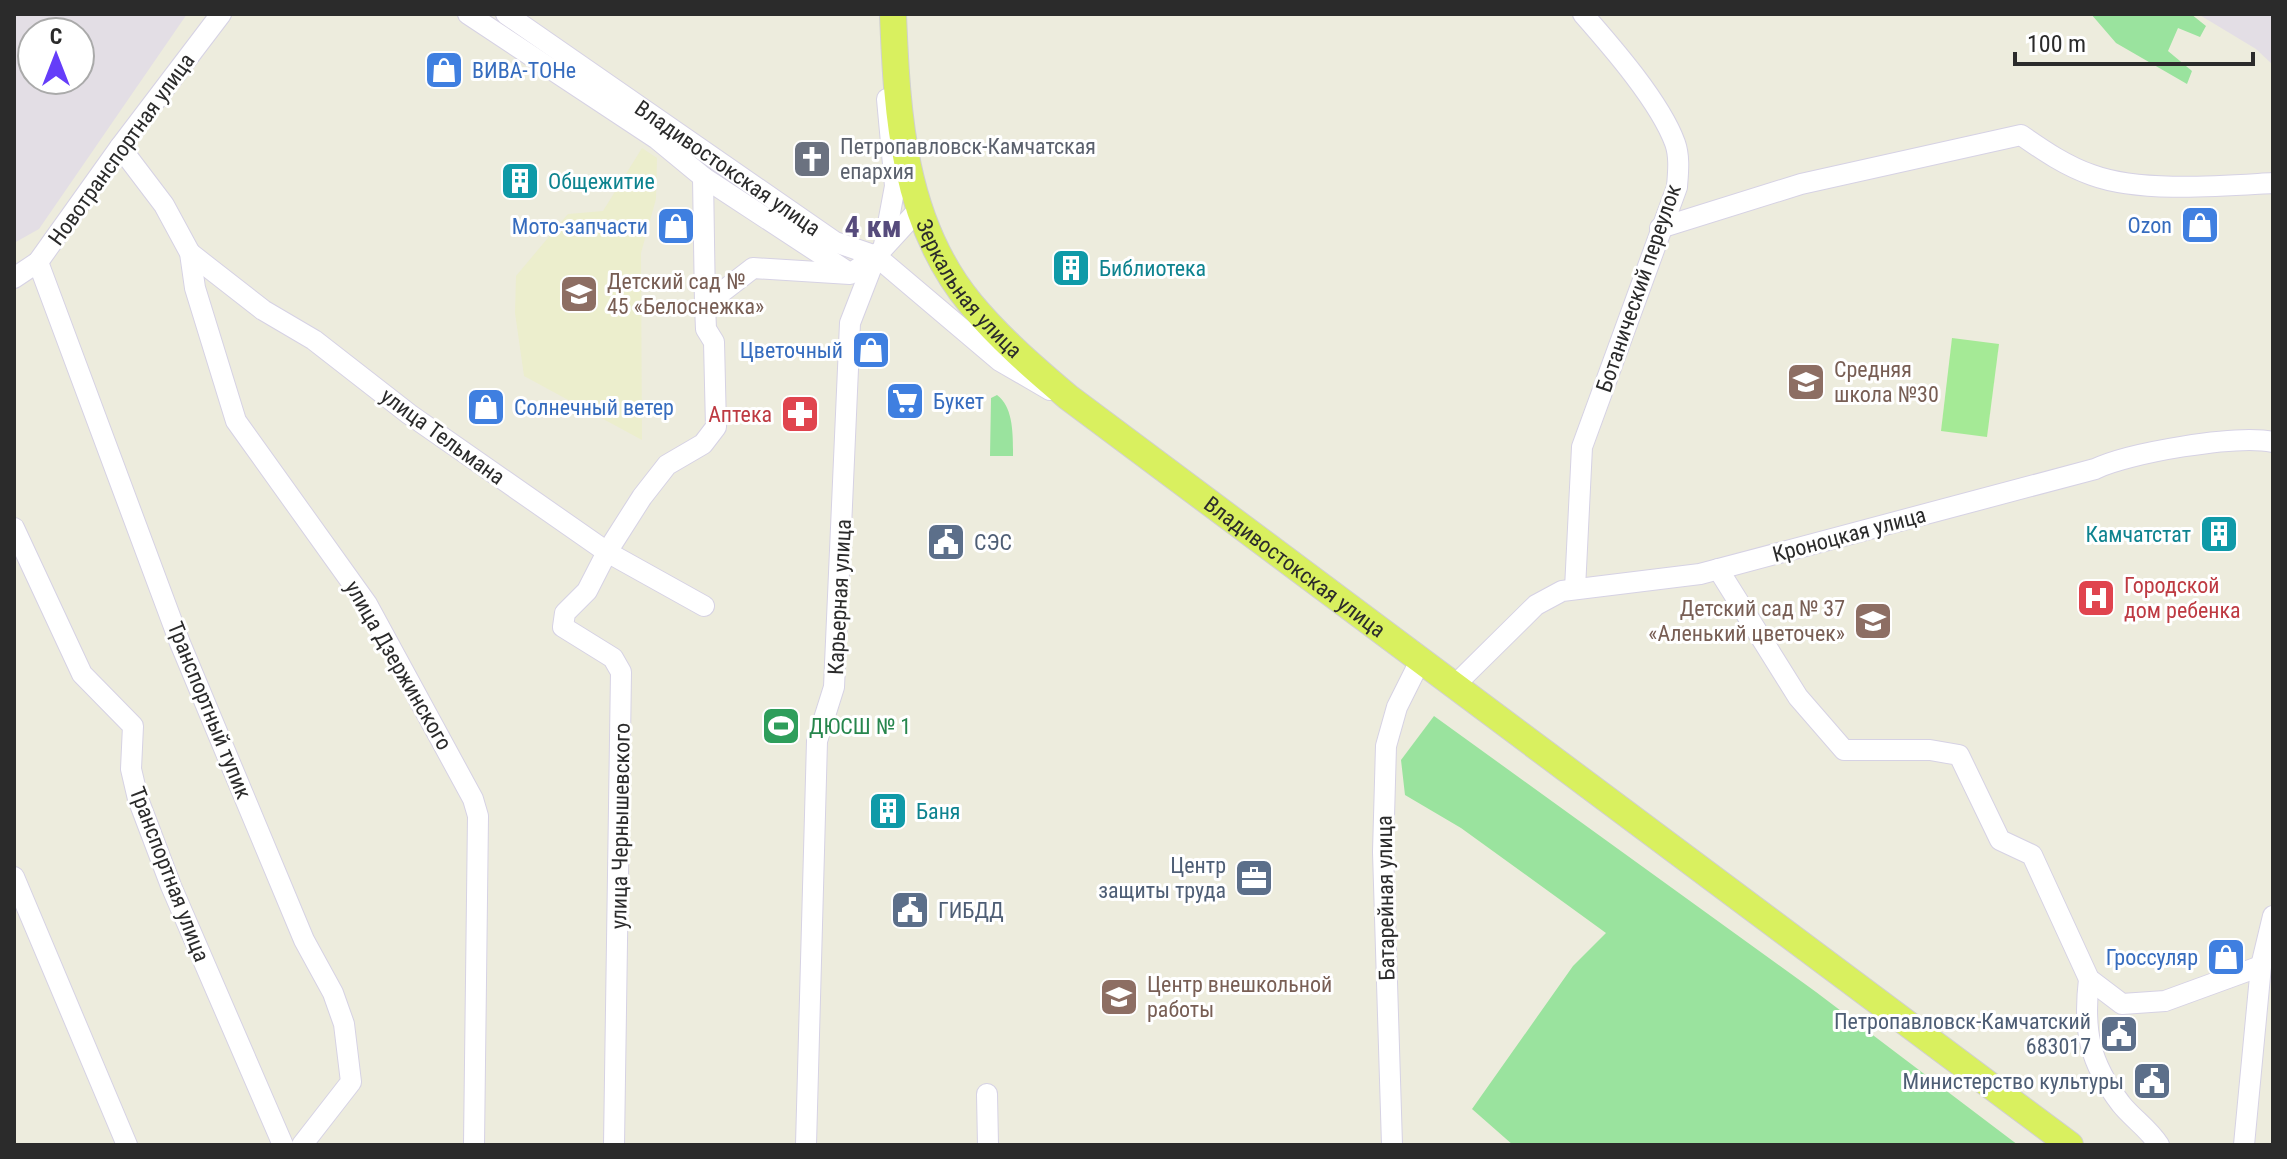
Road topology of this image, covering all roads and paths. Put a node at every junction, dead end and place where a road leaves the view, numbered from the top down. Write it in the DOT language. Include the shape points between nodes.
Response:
graph roads {
  1 [pos="221,14"];
  2 [pos="468,14"];
  3 [pos="506,14"];
  4 [pos="893,14"];
  5 [pos="1583,14"];
  6 [pos="895,55"];
  7 [pos="120,147"];
  8 [pos="703,177"];
  9 [pos="2273,183"];
  10 [pos="919,209"];
  11 [pos="1660,228"];
  12 [pos="880,251"];
  13 [pos="190,253"];
  14 [pos="38,262"];
  15 [pos="850,274"];
  16 [pos="14,278"];
  17 [pos="705,305"];
  18 [pos="1068,397"];
  19 [pos="2273,442"];
  20 [pos="14,528"];
  21 [pos="607,552"];
  22 [pos="1718,569"];
  23 [pos="1575,589"];
  24 [pos="704,606"];
  25 [pos="1421,659"];
  26 [pos="1456,684"];
  27 [pos="14,877"];
  28 [pos="2273,916"];
  29 [pos="2261,966"];
  30 [pos="2089,979"];
  31 [pos="987,1094"];
  32 [pos="127,1145"];
  33 [pos="283,1145"];
  34 [pos="302,1145"];
  35 [pos="474,1145"];
  36 [pos="614,1145"];
  37 [pos="806,1145"];
  38 [pos="988,1145"];
  39 [pos="1392,1145"];
  40 [pos="2070,1145"];
  41 [pos="2159,1145"];
  42 [pos="2244,1145"];
  1 -- 7 [label="street, Новотранспортная улица"];
  2 -- 8 [label="street" via="657,139"];
  3 -- 12 [label="street, Владивостокская улица" via="835,242"];
  4 -- 6 [label="main road, Зеркальная улица"];
  5 -- 11 [label="street, Ботанический переулок" via="1642,89 1675,143 1677,187"];
  6 -- 10 [label="main road, Зеркальная улица" via="901,133"];
  6 -- 12 [label="street, Карьерная улица" via="887,102 895,186"];
  7 -- 13 [label="street, улица Дзержинского" via="164,205"];
  7 -- 14 [label="street, Новотранспортная улица"];
  8 -- 15 [label="street"];
  8 -- 17 [label="street"];
  9 -- 11 [label="street" via="2111,181 2056,159 2021,135 1801,184"];
  10 -- 12 [label="street, Карьерная улица"];
  10 -- 18 [label="main road, Зеркальная улица" via="969,302"];
  11 -- 23 [label="street, Ботанический переулок" via="1582,447"];
  12 -- 15 [label="street"];
  12 -- 18 [label="street, Владивостокская улица" via="1000,361"];
  12 -- 37 [label="street, Карьерная улица" via="850,323 834,687 817,741"];
  13 -- 21 [label="street, улица Тельмана"];
  13 -- 35 [label="street, улица Дзержинского" via="195,288 236,421 367,604 477,809"];
  14 -- 16 [label="street, Новотранспортная улица"];
  14 -- 34 [label="street, Транспортный тупик" via="180,643 344,1024 351,1082"];
  15 -- 17 [label="street" via="753,268"];
  17 -- 21 [label="street" via="706,329 714,342 716,427 703,444 667,465"];
  18 -- 25 [label="main road, Владивостокская улица"];
  19 -- 22 [label="street, Кроноцкая улица" via="2210,444 2111,461"];
  20 -- 33 [label="street, Транспортная улица" via="82,674 133,726 131,769 138,799"];
  21 -- 24 [label="street, улица Тельмана"];
  21 -- 36 [label="street, улица Чернышевского" via="587,591 565,613 563,627 613,658 621,672"];
  22 -- 23 [label="street, Кроноцкая улица"];
  22 -- 30 [label="street" via="1798,697 1844,750 1959,755 2000,840 2032,855"];
  23 -- 26 [label="street, Кроноцкая улица" via="1536,605"];
  25 -- 26 [label="main road, Владивостокская улица"];
  25 -- 39 [label="street, Батарейная улица" via="1397,707 1386,746 1383,852"];
  26 -- 40 [label="main road, Владивостокская улица"];
  27 -- 32 [label="street"];
  28 -- 29 [label="street"];
  29 -- 30 [label="street" via="2144,1004 2122,1004"];
  29 -- 42 [label="street"];
  30 -- 41 [label="street" via="2086,1032 2099,1068 2123,1106"];
  31 -- 38 [label="street"];
}
